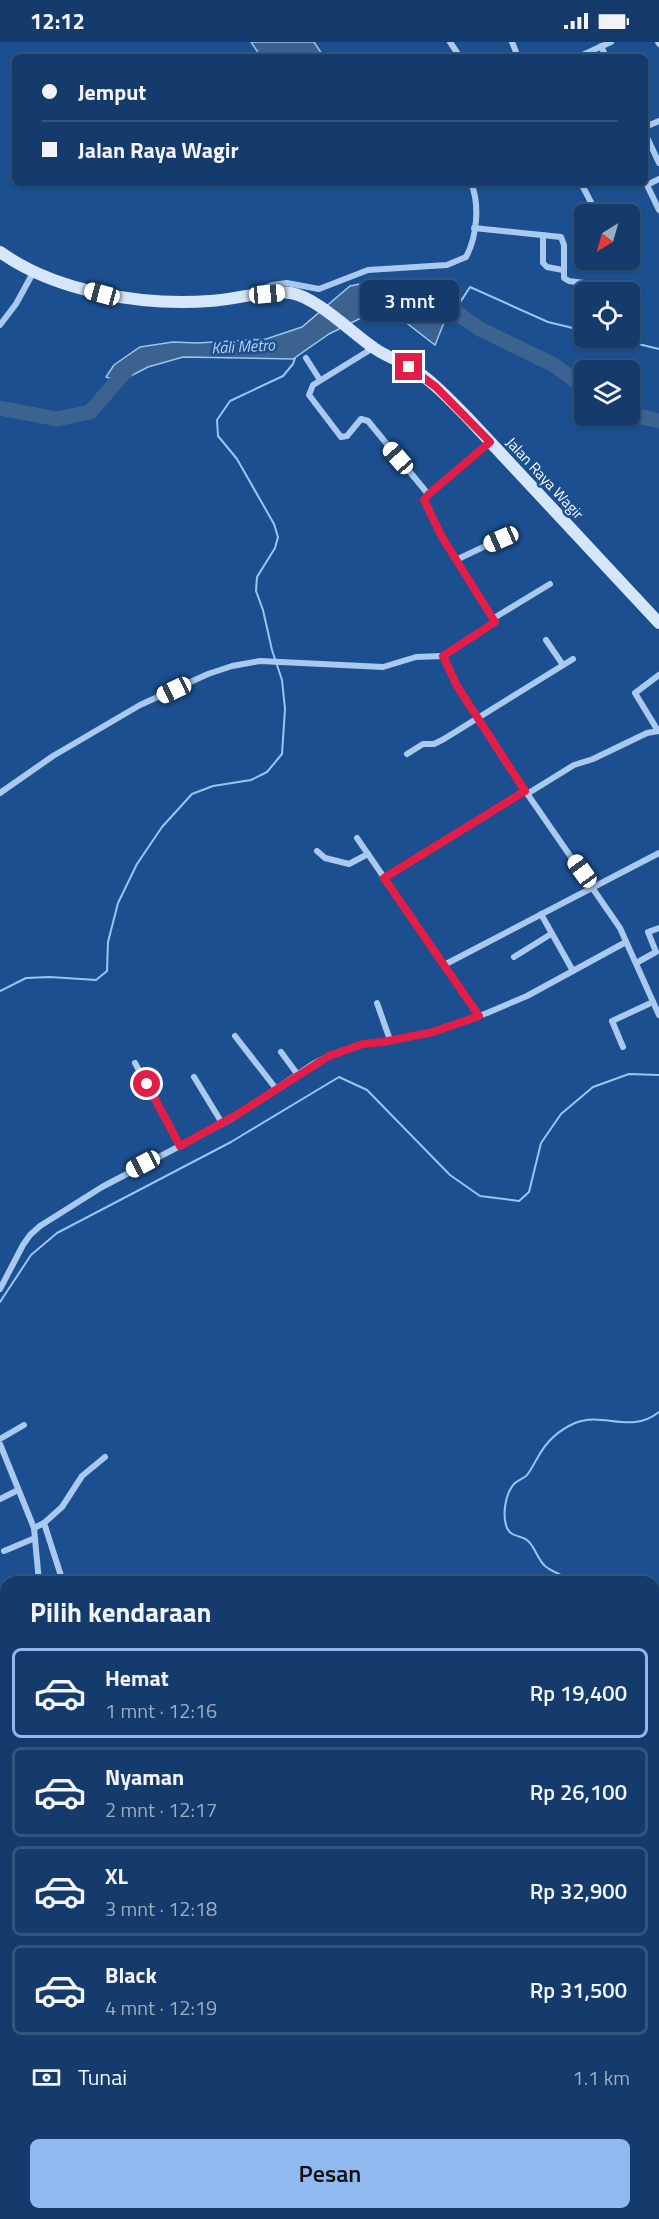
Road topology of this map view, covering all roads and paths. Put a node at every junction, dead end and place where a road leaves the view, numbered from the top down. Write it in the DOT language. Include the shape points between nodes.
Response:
graph roads {
  1 [pos="611,42"];
  2 [pos="601,46"];
  3 [pos="584,54"];
  4 [pos="605,54"];
  5 [pos="648,139"];
  6 [pos="659,163"];
  7 [pos="472,186"];
  8 [pos="583,186"];
  9 [pos="647,186"];
  10 [pos="592,204"];
  11 [pos="659,210"];
  12 [pos="474,228"];
  13 [pos="543,235"];
  14 [pos="0,252"];
  15 [pos="563,270"];
  16 [pos="34,272"];
  17 [pos="578,282"];
  18 [pos="248,297"];
  19 [pos="0,325"];
  20 [pos="373,348"];
  21 [pos="306,358"];
  22 [pos="320,380"];
  23 [pos="490,442"];
  24 [pos="429,494"];
  25 [pos="501,539"];
  26 [pos="456,560"];
  27 [pos="550,584"];
  28 [pos="494,618"];
  29 [pos="659,623"];
  30 [pos="546,640"];
  31 [pos="443,656"];
  32 [pos="573,659"];
  33 [pos="563,665"];
  34 [pos="659,675"];
  35 [pos="477,718"];
  36 [pos="659,731"];
  37 [pos="407,754"];
  38 [pos="526,792"];
  39 [pos="0,793"];
  40 [pos="357,838"];
  41 [pos="317,851"];
  42 [pos="659,853"];
  43 [pos="368,854"];
  44 [pos="384,878"];
  45 [pos="594,888"];
  46 [pos="541,914"];
  47 [pos="659,928"];
  48 [pos="551,934"];
  49 [pos="626,942"];
  50 [pos="514,957"];
  51 [pos="636,963"];
  52 [pos="444,965"];
  53 [pos="573,971"];
  54 [pos="654,1002"];
  55 [pos="377,1003"];
  56 [pos="659,1015"];
  57 [pos="479,1016"];
  58 [pos="234,1036"];
  59 [pos="390,1040"];
  60 [pos="623,1047"];
  61 [pos="281,1052"];
  62 [pos="135,1063"];
  63 [pos="298,1075"];
  64 [pos="194,1077"];
  65 [pos="277,1090"];
  66 [pos="222,1124"];
  67 [pos="180,1146"];
  68 [pos="0,1289"];
  69 [pos="24,1425"];
  70 [pos="0,1441"];
  71 [pos="105,1457"];
  72 [pos="18,1491"];
  73 [pos="0,1499"];
  74 [pos="44,1523"];
  75 [pos="34,1528"];
  76 [pos="35,1538"];
  77 [pos="4,1551"];
  78 [pos="38,1576"];
  79 [pos="61,1576"];
  1 -- 2 [label="street"];
  2 -- 3 [label="street"];
  2 -- 4 [label="street"];
  5 -- 6 [label="street"];
  7 -- 12 [label="street"];
  8 -- 10 [label="street"];
  9 -- 11 [label="street"];
  12 -- 13 [label="street"];
  12 -- 18 [label="street" via="466,257 447,265 368,270 319,289 295,283 272,285"];
  13 -- 15 [label="street" via="543,263"];
  13 -- 15 [label="street" via="563,240"];
  14 -- 16 [label="main road, Jalan Raya Wagir"];
  15 -- 17 [label="street" via="567,280"];
  16 -- 18 [label="main road, Jalan Raya Wagir" via="87,290 133,298 210,301"];
  16 -- 19 [label="street"];
  18 -- 20 [label="main road, Jalan Raya Wagir" via="290,293 303,296"];
  20 -- 22 [label="street"];
  20 -- 23 [label="main road, Jalan Raya Wagir" via="423,376"];
  21 -- 22 [label="street"];
  22 -- 24 [label="street" via="309,395 339,435 344,438 365,419"];
  23 -- 24 [label="street"];
  23 -- 29 [label="main road, Jalan Raya Wagir"];
  24 -- 26 [label="street" via="424,502"];
  25 -- 26 [label="street"];
  26 -- 28 [label="street"];
  27 -- 28 [label="street"];
  28 -- 31 [label="street" via="495,622"];
  30 -- 33 [label="street"];
  31 -- 35 [label="street"];
  31 -- 39 [label="street" via="416,657 383,667 260,661 208,674 140,705 53,756"];
  32 -- 33 [label="street"];
  33 -- 35 [label="street"];
  34 -- 36 [label="street" via="635,693"];
  35 -- 37 [label="street" via="435,744 423,744"];
  35 -- 38 [label="street"];
  36 -- 38 [label="street" via="573,765"];
  38 -- 44 [label="street"];
  38 -- 45 [label="street"];
  40 -- 43 [label="street"];
  41 -- 43 [label="street" via="325,858 349,864"];
  42 -- 45 [label="street"];
  43 -- 44 [label="street"];
  44 -- 52 [label="street"];
  45 -- 46 [label="street"];
  45 -- 49 [label="street"];
  46 -- 48 [label="street"];
  46 -- 52 [label="street"];
  47 -- 51 [label="street" via="648,932 656,952"];
  48 -- 50 [label="street"];
  48 -- 53 [label="street"];
  49 -- 51 [label="street"];
  49 -- 53 [label="street"];
  51 -- 54 [label="street"];
  52 -- 57 [label="street"];
  53 -- 57 [label="street"];
  54 -- 56 [label="street"];
  54 -- 60 [label="street" via="612,1020"];
  55 -- 59 [label="street"];
  57 -- 59 [label="street" via="433,1032"];
  58 -- 65 [label="street"];
  59 -- 63 [label="street" via="351,1047"];
  61 -- 63 [label="street"];
  62 -- 67 [label="street"];
  63 -- 65 [label="street"];
  64 -- 66 [label="street"];
  65 -- 66 [label="street"];
  66 -- 67 [label="street"];
  67 -- 68 [label="street" via="102,1186 40,1226 23,1245"];
  69 -- 70 [label="street"];
  70 -- 72 [label="street"];
  71 -- 74 [label="street" via="86,1471 69,1499"];
  72 -- 73 [label="street"];
  72 -- 75 [label="street"];
  74 -- 75 [label="street"];
  74 -- 79 [label="street"];
  75 -- 76 [label="street"];
  76 -- 77 [label="street"];
  76 -- 78 [label="street"];
}
